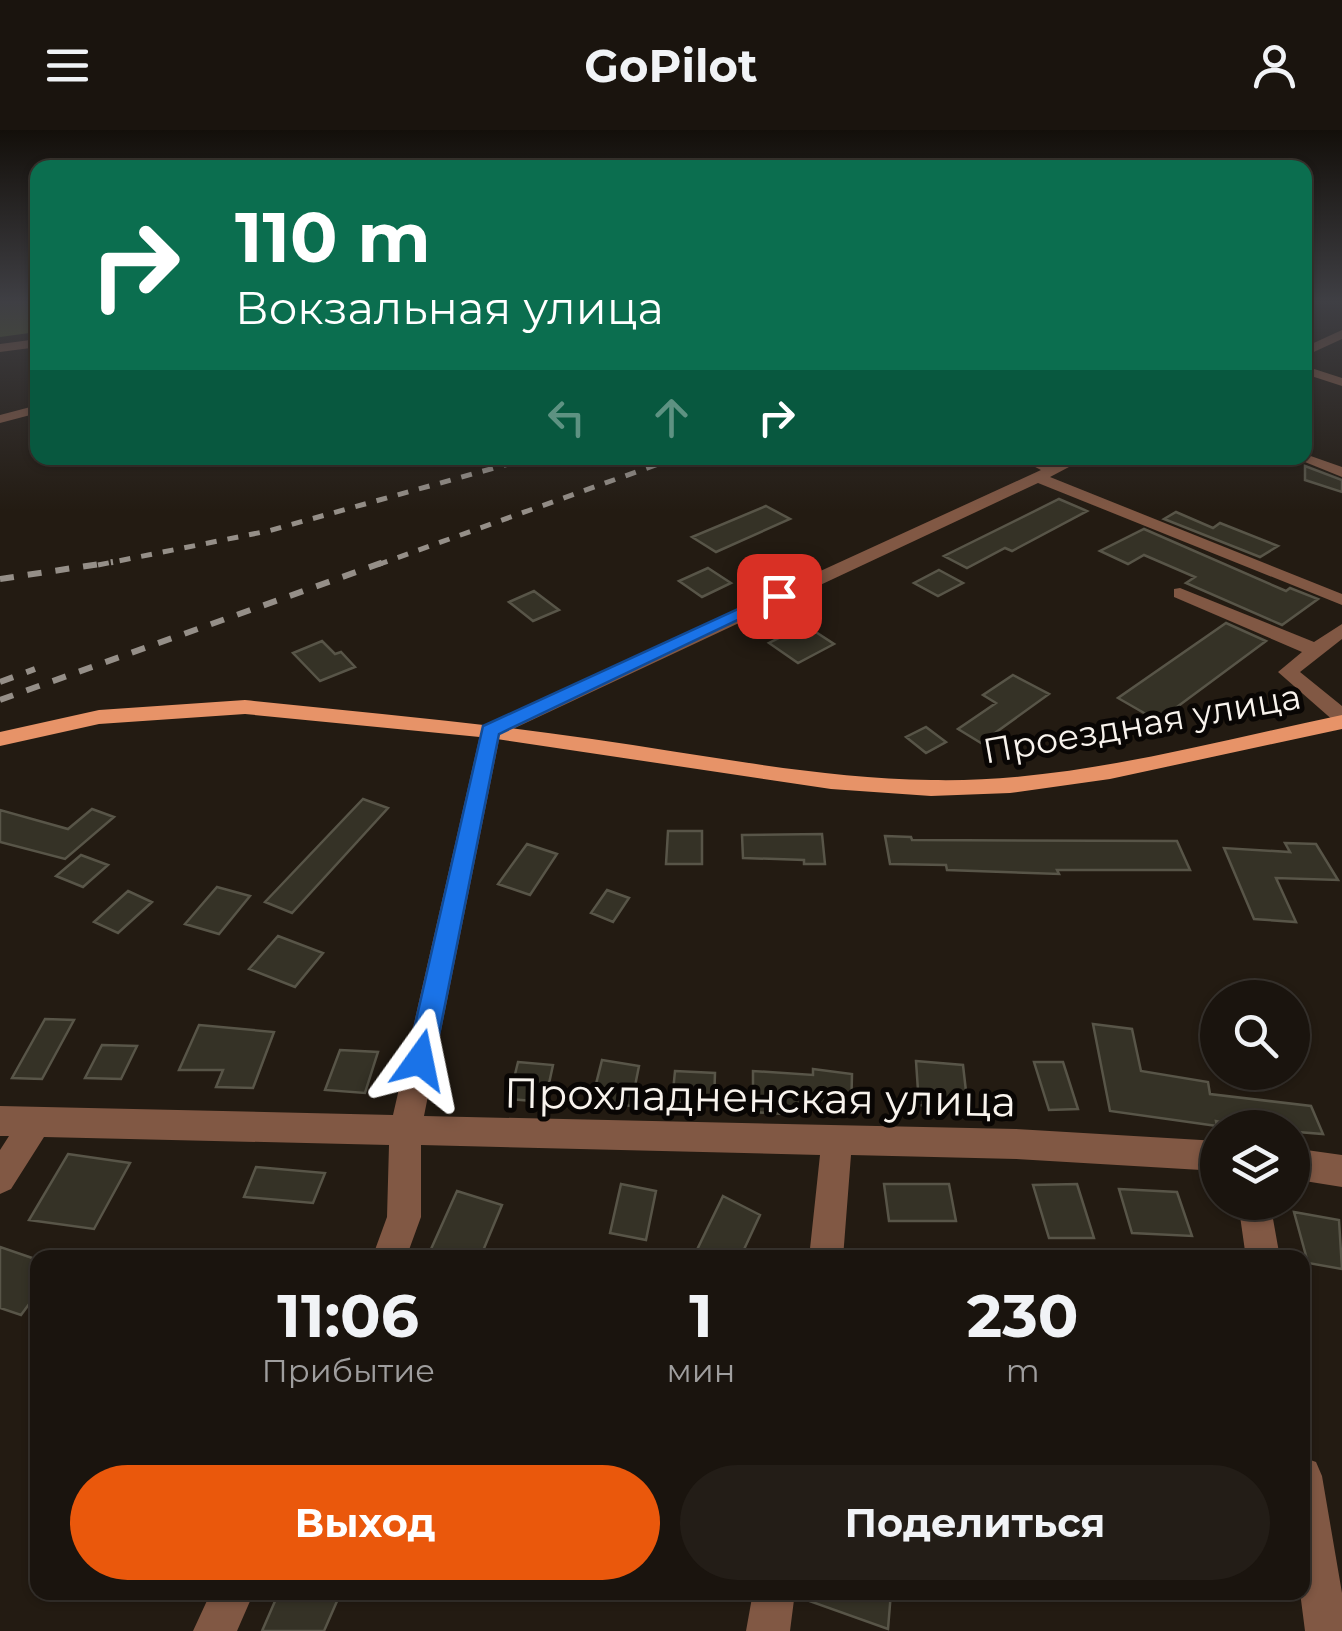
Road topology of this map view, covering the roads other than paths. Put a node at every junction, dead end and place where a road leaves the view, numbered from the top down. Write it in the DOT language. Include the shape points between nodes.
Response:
graph roads {
  1 [pos="1312,372"];
  2 [pos="1342,382"];
  3 [pos="30,411"];
  4 [pos="0,419"];
  5 [pos="1312,462"];
  6 [pos="1034,465"];
  7 [pos="1063,465"];
  8 [pos="1342,472"];
  9 [pos="1045,473"];
  10 [pos="1180,593"];
  11 [pos="1342,600"];
  12 [pos="1342,630"];
  13 [pos="1315,650"];
  14 [pos="1342,719"];
  15 [pos="490,731"];
  16 [pos="0,739"];
  17 [pos="0,1121"];
  18 [pos="36,1122"];
  19 [pos="405,1133"];
  20 [pos="837,1141"];
  21 [pos="1200,1155"];
  22 [pos="1310,1166"];
  23 [pos="1342,1171"];
  24 [pos="0,1178"];
  25 [pos="1257,1220"];
  26 [pos="392,1250"];
  27 [pos="827,1250"];
  28 [pos="1263,1250"];
  29 [pos="1310,1526"];
  30 [pos="229,1600"];
  31 [pos="773,1600"];
  32 [pos="214,1631"];
  33 [pos="768,1631"];
  34 [pos="1327,1631"];
  1 -- 2 [label="street"];
  3 -- 4 [label="street"];
  5 -- 8 [label="street"];
  6 -- 9 [label="street"];
  7 -- 9 [label="street"];
  9 -- 11 [label="street"];
  9 -- 15 [label="street"];
  10 -- 13 [label="street"];
  12 -- 13 [label="street"];
  13 -- 14 [label="street" via="1288,672"];
  14 -- 15 [label="main road, Проездная улица" via="1110,771 1010,786 930,788"];
  15 -- 16 [label="main road, Проездная улица" via="245,707 99,716"];
  15 -- 19 [label="street"];
  17 -- 18 [label="street, Прохладненская улица"];
  18 -- 19 [label="street, Прохладненская улица"];
  18 -- 24 [label="street"];
  19 -- 20 [label="street, Прохладненская улица"];
  19 -- 26 [label="street" via="404,1217"];
  20 -- 21 [label="street, Прохладненская улица"];
  20 -- 27 [label="street"];
  22 -- 23 [label="street"];
  25 -- 28 [label="street"];
  29 -- 34 [label="street"];
  30 -- 32 [label="street"];
  31 -- 33 [label="street"];
}
